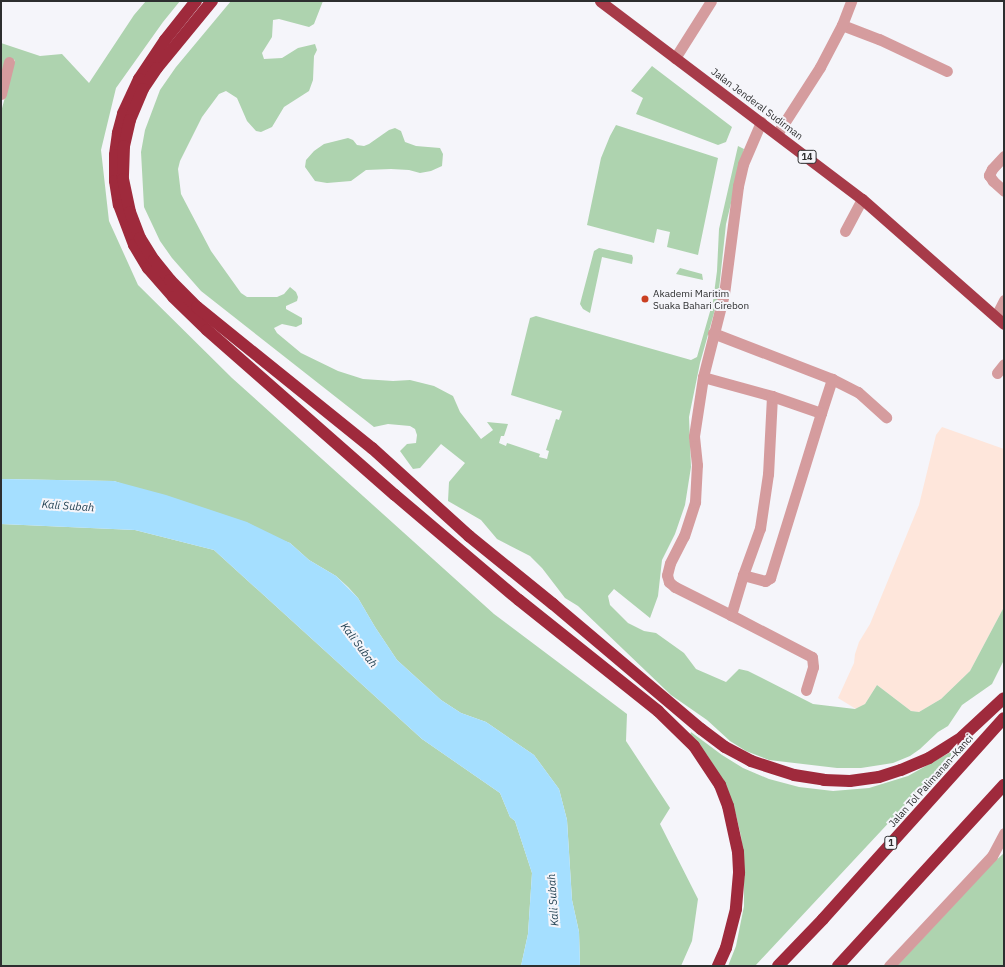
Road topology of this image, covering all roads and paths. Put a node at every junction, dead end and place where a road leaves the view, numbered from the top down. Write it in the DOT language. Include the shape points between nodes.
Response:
graph roads {
  1 [pos="196,1"];
  2 [pos="212,1"];
  3 [pos="600,1"];
  4 [pos="711,1"];
  5 [pos="851,1"];
  6 [pos="842,25"];
  7 [pos="675,58"];
  8 [pos="9,62"];
  9 [pos="946,71"];
  10 [pos="1,94"];
  11 [pos="761,122"];
  12 [pos="777,134"];
  13 [pos="1004,156"];
  14 [pos="1004,191"];
  15 [pos="862,199"];
  16 [pos="845,231"];
  17 [pos="1004,300"];
  18 [pos="1000,320"];
  19 [pos="713,333"];
  20 [pos="703,378"];
  21 [pos="832,379"];
  22 [pos="772,396"];
  23 [pos="821,413"];
  24 [pos="886,417"];
  25 [pos="743,575"];
  26 [pos="732,615"];
  27 [pos="806,690"];
  28 [pos="1004,698"];
  29 [pos="1004,718"];
  30 [pos="1004,785"];
  31 [pos="1004,833"];
  32 [pos="718,966"];
  33 [pos="778,966"];
  34 [pos="838,966"];
  35 [pos="889,966"];
  1 -- 32 [label="highway" via="165,40 139,79 118,133 115,181 119,205 134,245 153,274 207,330 395,495 519,600 658,711 694,746 720,785 728,806 738,852 736,909 726,948"];
  2 -- 28 [label="highway" via="156,68 143,89 130,120 124,146 123,178 130,212 140,238 170,280 197,307 372,448 464,532 701,729 725,747 751,761 794,775 824,780 850,781 879,776 900,770 935,754 962,737"];
  3 -- 7 [label="highway, Jalan Jenderal Sudirman / 14"];
  4 -- 7 [label="street"];
  5 -- 6 [label="street"];
  6 -- 9 [label="street" via="879,39"];
  6 -- 12 [label="street" via="820,67"];
  7 -- 11 [label="highway, Jalan Jenderal Sudirman / 14"];
  8 -- 10 [label="street"];
  11 -- 12 [label="highway, Jalan Jenderal Sudirman / 14"];
  11 -- 19 [label="street" via="742,171 730,237 724,294"];
  12 -- 15 [label="highway, Jalan Jenderal Sudirman / 14"];
  13 -- 14 [label="street" via="989,175"];
  15 -- 16 [label="street"];
  15 -- 18 [label="highway, Jalan Jenderal Sudirman / 14"];
  17 -- 18 [label="street"];
  19 -- 20 [label="street"];
  19 -- 21 [label="street"];
  20 -- 22 [label="street"];
  20 -- 26 [label="street" via="694,436 697,466 695,502 667,575 669,582 675,587"];
  21 -- 23 [label="street"];
  21 -- 24 [label="street" via="858,392"];
  22 -- 23 [label="street"];
  22 -- 25 [label="street" via="766,501 760,528"];
  23 -- 25 [label="street" via="770,578 766,581"];
  25 -- 26 [label="street"];
  26 -- 27 [label="street" via="812,657 813,667"];
  29 -- 33 [label="highway, Jalan Tol Palimanan–Kanci / 1"];
  30 -- 34 [label="highway"];
  31 -- 35 [label="street" via="992,856"];
}
